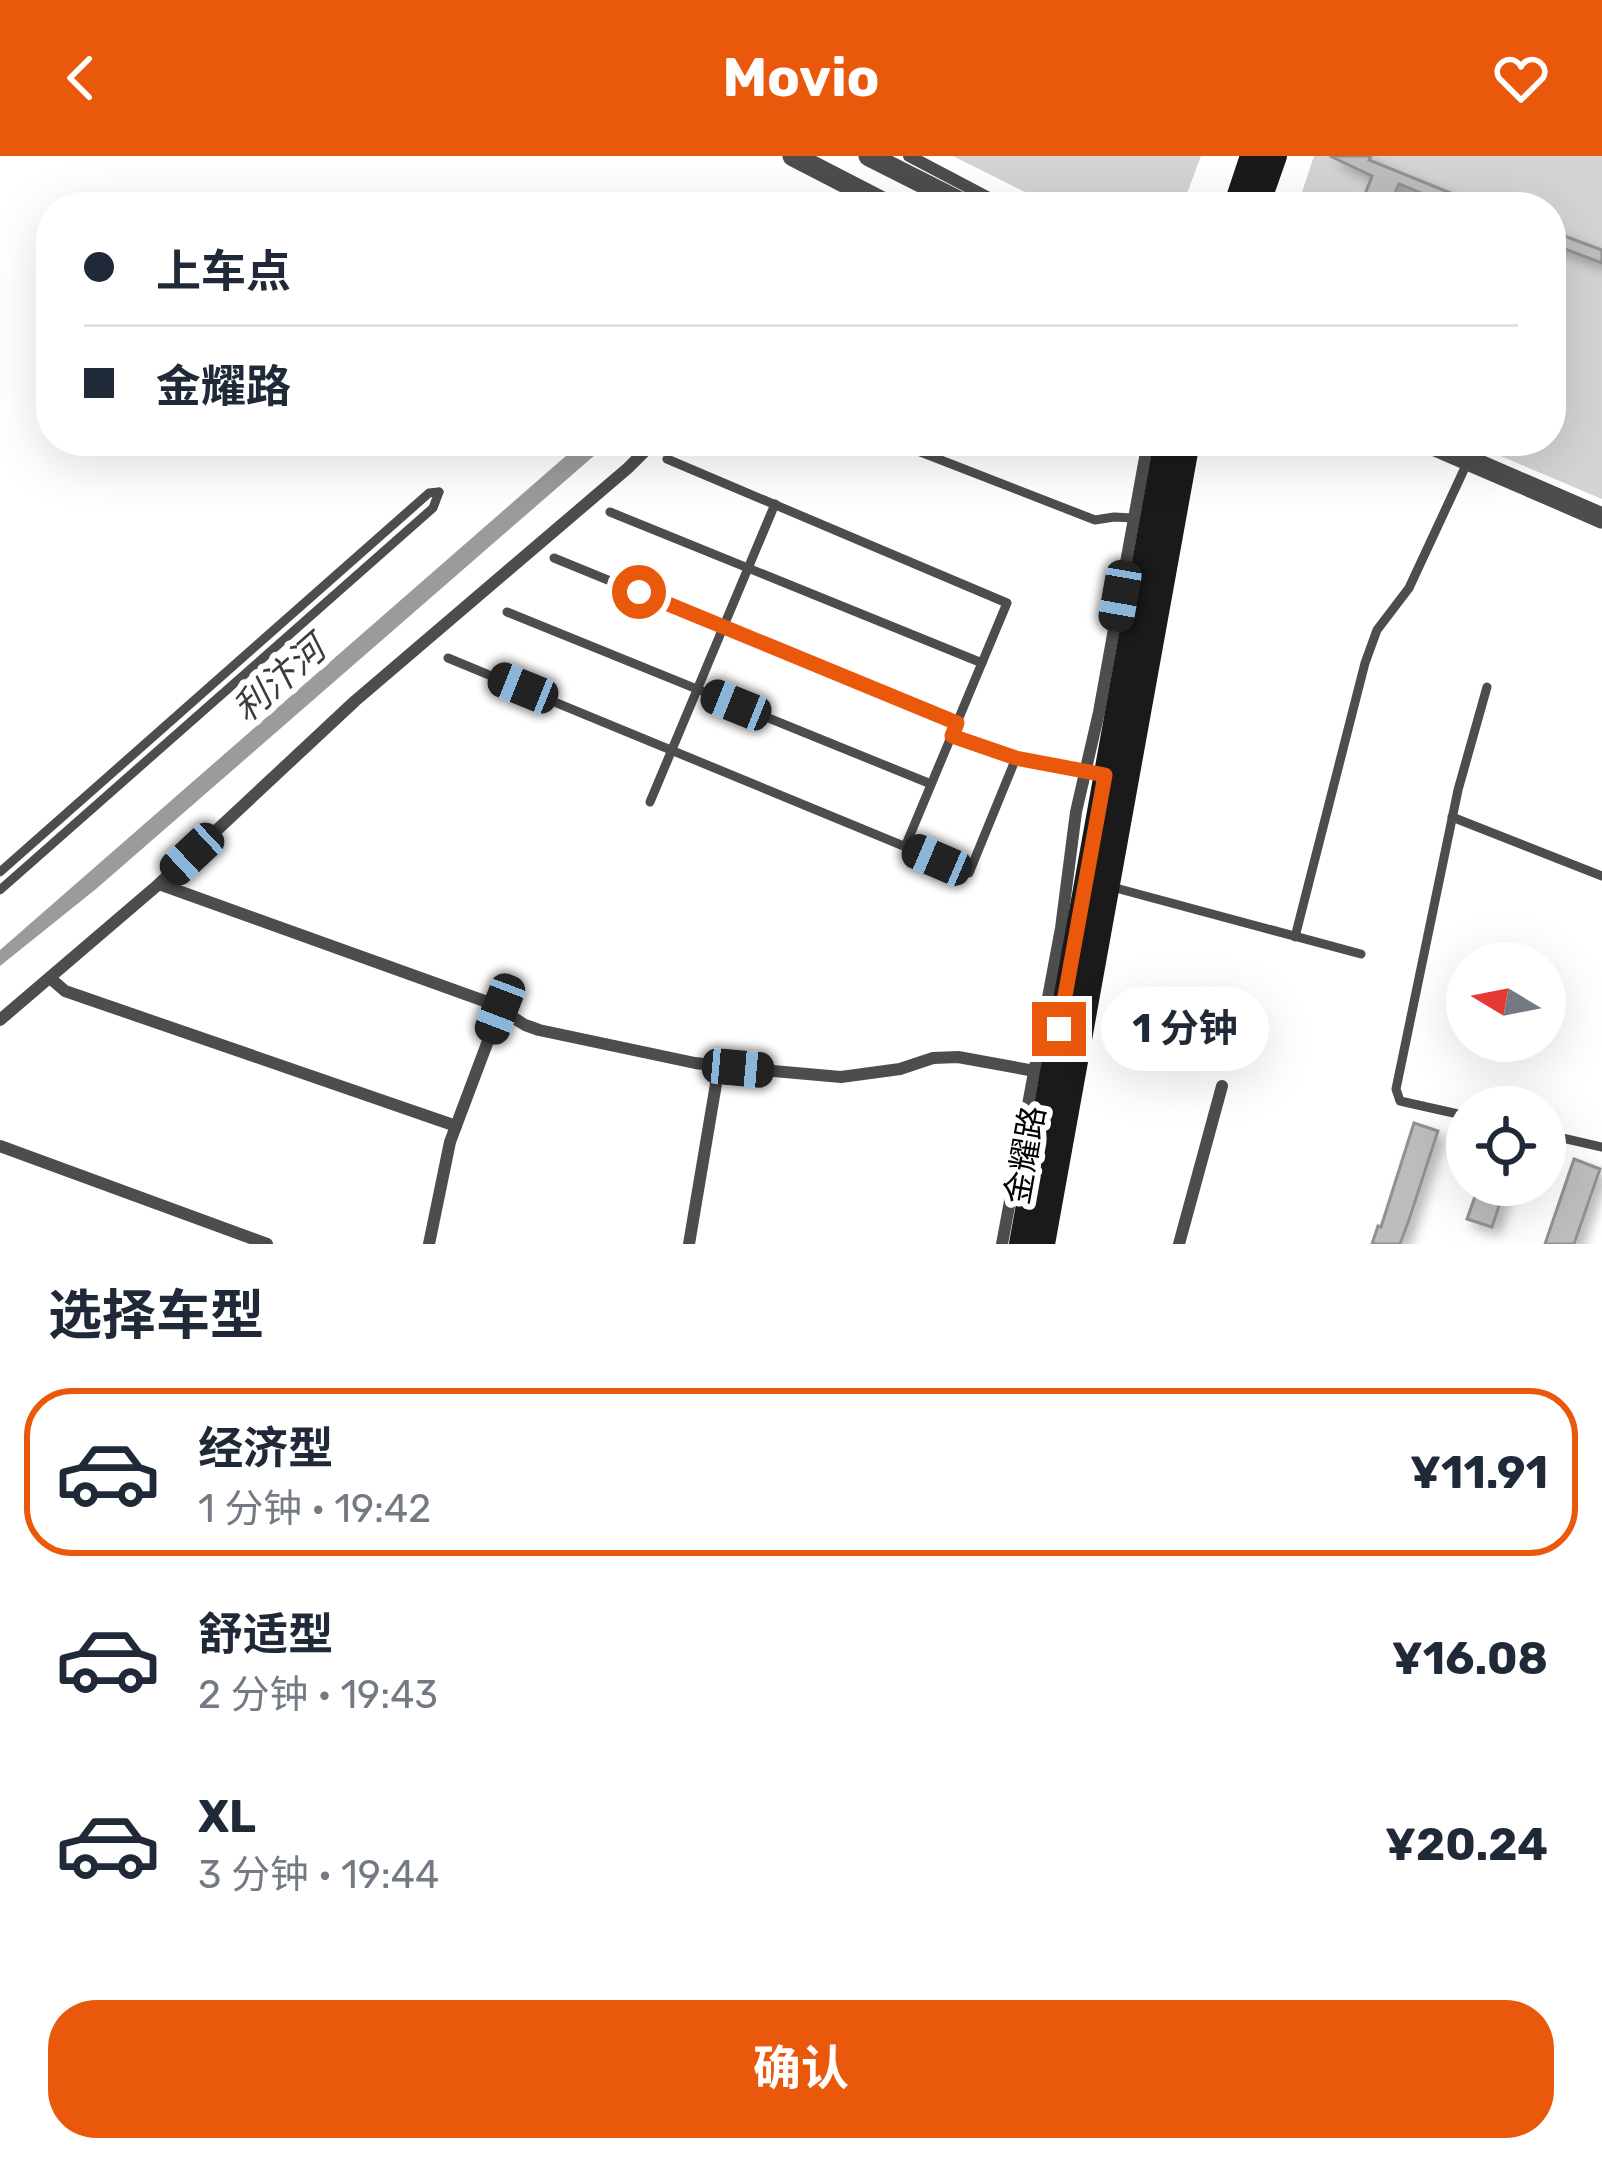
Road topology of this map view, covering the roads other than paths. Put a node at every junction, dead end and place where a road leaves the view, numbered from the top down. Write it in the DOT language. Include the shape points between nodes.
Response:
graph roads {
  1 [pos="794,156"];
  2 [pos="869,156"];
  3 [pos="909,156"];
  4 [pos="1252,156"];
  5 [pos="1275,156"];
  6 [pos="863,192"];
  7 [pos="940,192"];
  8 [pos="977,192"];
  9 [pos="1239,192"];
  10 [pos="1262,192"];
  11 [pos="640,456"];
  12 [pos="931,456"];
  13 [pos="1145,456"];
  14 [pos="1163,456"];
  15 [pos="1185,456"];
  16 [pos="1459,456"];
  17 [pos="668,459"];
  18 [pos="1468,460"];
  19 [pos="775,505"];
  20 [pos="610,512"];
  21 [pos="1133,518"];
  22 [pos="1602,518"];
  23 [pos="554,558"];
  24 [pos="748,568"];
  25 [pos="507,612"];
  26 [pos="723,627"];
  27 [pos="448,658"];
  28 [pos="982,663"];
  29 [pos="1486,687"];
  30 [pos="697,689"];
  31 [pos="957,723"];
  32 [pos="952,736"];
  33 [pos="671,750"];
  34 [pos="1016,758"];
  35 [pos="1095,773"];
  36 [pos="932,784"];
  37 [pos="650,802"];
  38 [pos="1452,817"];
  39 [pos="905,847"];
  40 [pos="0,872"];
  41 [pos="1602,876"];
  42 [pos="159,884"];
  43 [pos="1107,885"];
  44 [pos="0,890"];
  45 [pos="1295,937"];
  46 [pos="1361,954"];
  47 [pos="50,978"];
  48 [pos="500,1009"];
  49 [pos="0,1020"];
  50 [pos="719,1066"];
  51 [pos="1043,1072"];
  52 [pos="1222,1086"];
  53 [pos="1446,1111"];
  54 [pos="456,1126"];
  55 [pos="1566,1139"];
  56 [pos="0,1146"];
  57 [pos="1602,1148"];
  58 [pos="267,1244"];
  59 [pos="429,1244"];
  60 [pos="689,1244"];
  61 [pos="1002,1244"];
  62 [pos="1021,1244"];
  63 [pos="1042,1244"];
  64 [pos="1179,1244"];
  1 -- 6 [label="street"];
  2 -- 7 [label="street"];
  3 -- 8 [label="street"];
  4 -- 9 [label="main road"];
  5 -- 10 [label="main road"];
  11 -- 42 [label="street" via="355,701"];
  12 -- 21 [label="lane" via="1095,520"];
  13 -- 21 [label="street"];
  14 -- 35 [label="main road, 金耀路"];
  15 -- 43 [label="main road, 金耀路"];
  16 -- 18 [label="street"];
  17 -- 19 [label="lane"];
  18 -- 22 [label="street"];
  18 -- 45 [label="lane" via="1365,663"];
  19 -- 24 [label="lane"];
  19 -- 28 [label="lane" via="1007,602"];
  20 -- 24 [label="lane"];
  21 -- 35 [label="street"];
  23 -- 26 [label="lane"];
  24 -- 26 [label="lane"];
  24 -- 28 [label="lane"];
  25 -- 30 [label="lane"];
  26 -- 30 [label="lane"];
  26 -- 31 [label="lane"];
  27 -- 33 [label="lane"];
  28 -- 31 [label="lane"];
  29 -- 38 [label="lane"];
  30 -- 33 [label="lane"];
  30 -- 36 [label="lane"];
  31 -- 32 [label="lane"];
  32 -- 34 [label="lane"];
  32 -- 36 [label="lane"];
  33 -- 37 [label="lane"];
  33 -- 39 [label="lane"];
  34 -- 35 [label="lane"];
  34 -- 39 [label="lane" via="969,873"];
  35 -- 51 [label="main road, 金耀路"];
  36 -- 39 [label="lane"];
  38 -- 41 [label="lane"];
  38 -- 53 [label="lane" via="1396,1089 1400,1101"];
  40 -- 44 [label="lane" via="439,492 433,508"];
  42 -- 47 [label="street"];
  42 -- 48 [label="street"];
  43 -- 45 [label="lane"];
  43 -- 63 [label="main road, 金耀路"];
  45 -- 46 [label="lane"];
  47 -- 49 [label="street"];
  47 -- 54 [label="street" via="65,991"];
  48 -- 50 [label="street" via="539,1030"];
  48 -- 54 [label="street"];
  50 -- 51 [label="street" via="842,1077 958,1057"];
  50 -- 60 [label="street"];
  51 -- 61 [label="street"];
  51 -- 62 [label="main road, 金耀路"];
  52 -- 64 [label="street"];
  54 -- 59 [label="street"];
  55 -- 57 [label="lane"];
  56 -- 58 [label="street"];
}
